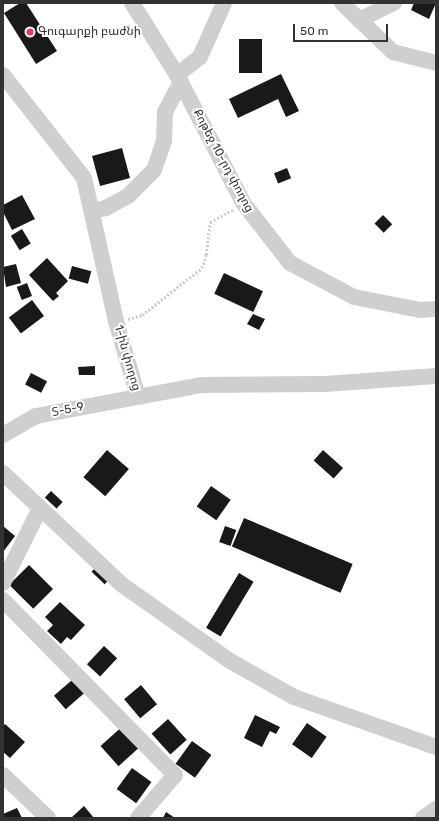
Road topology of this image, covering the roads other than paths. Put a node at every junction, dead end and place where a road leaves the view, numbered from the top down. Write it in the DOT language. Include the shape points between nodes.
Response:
graph roads {
  1 [pos="132,3"];
  2 [pos="224,3"];
  3 [pos="342,3"];
  4 [pos="394,3"];
  5 [pos="359,20"];
  6 [pos="436,63"];
  7 [pos="3,75"];
  8 [pos="179,78"];
  9 [pos="92,211"];
  10 [pos="436,309"];
  11 [pos="436,376"];
  12 [pos="138,397"];
  13 [pos="3,435"];
  14 [pos="3,473"];
  15 [pos="39,510"];
  16 [pos="3,583"];
  17 [pos="3,600"];
  18 [pos="436,747"];
  19 [pos="3,775"];
  20 [pos="436,809"];
  21 [pos="48,818"];
  22 [pos="138,818"];
  23 [pos="423,818"];
  1 -- 8 [label="street, Քոթեջ 10-րդ փողոց"];
  2 -- 8 [label="street" via="200,57"];
  3 -- 5 [label="street"];
  4 -- 5 [label="street"];
  5 -- 6 [label="street" via="393,52"];
  7 -- 9 [label="street, 1-ին փողոց" via="84,178"];
  8 -- 9 [label="street" via="165,112 164,141 154,170 129,195 106,208"];
  8 -- 10 [label="street, Քոթեջ 10-րդ փողոց" via="244,204 290,263 354,297 420,310"];
  9 -- 12 [label="street, 1-ին փողոց" via="116,321"];
  11 -- 12 [label="street, 1-ին փողոց / Տ-5-9" via="325,384 202,385"];
  12 -- 13 [label="street, Տ-5-9 / Տ-5-9" via="36,416"];
  14 -- 15 [label="street"];
  15 -- 16 [label="street"];
  15 -- 18 [label="street" via="121,584 230,661 294,697"];
  17 -- 22 [label="street" via="175,775"];
  19 -- 21 [label="street"];
  20 -- 23 [label="street"];
}
